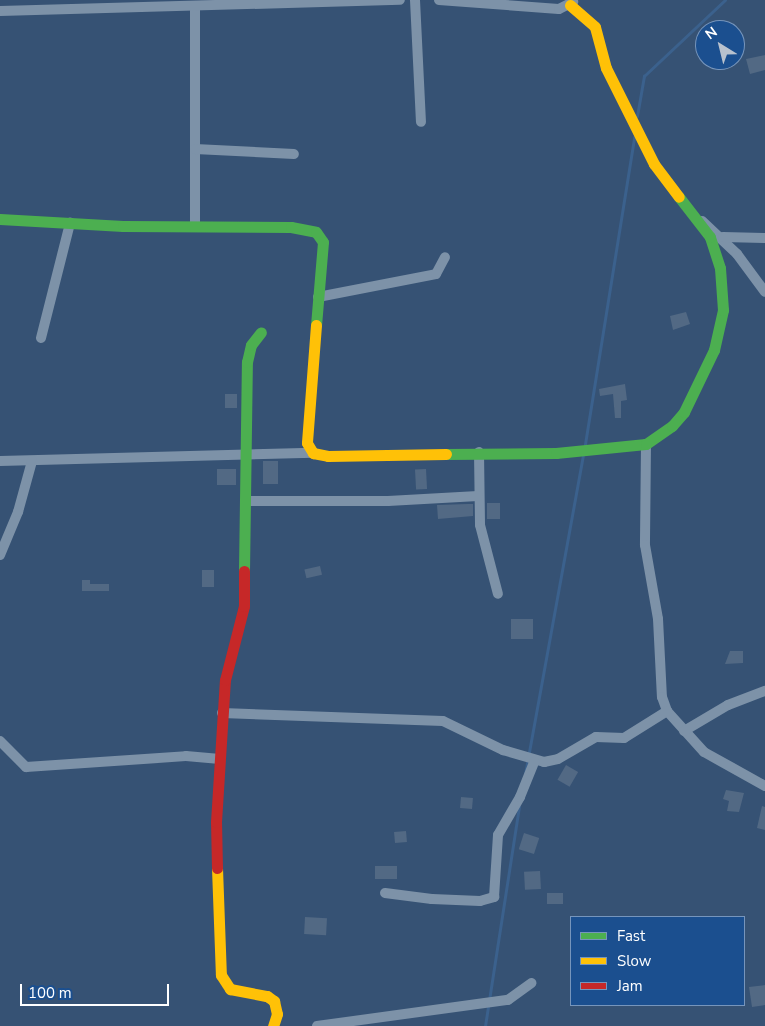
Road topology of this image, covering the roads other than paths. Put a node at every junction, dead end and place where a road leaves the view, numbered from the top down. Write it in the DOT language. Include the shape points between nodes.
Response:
graph roads {
  1 [pos="400,0"];
  2 [pos="415,0"];
  3 [pos="439,0"];
  4 [pos="315,2"];
  5 [pos="572,3"];
  6 [pos="86,4"];
  7 [pos="195,6"];
  8 [pos="0,12"];
  9 [pos="421,122"];
  10 [pos="194,149"];
  11 [pos="294,154"];
  12 [pos="691,213"];
  13 [pos="0,219"];
  14 [pos="70,223"];
  15 [pos="195,226"];
  16 [pos="723,237"];
  17 [pos="765,238"];
  18 [pos="445,257"];
  19 [pos="765,292"];
  20 [pos="318,297"];
  21 [pos="261,332"];
  22 [pos="41,338"];
  23 [pos="646,444"];
  24 [pos="478,452"];
  25 [pos="313,453"];
  26 [pos="246,454"];
  27 [pos="0,461"];
  28 [pos="32,461"];
  29 [pos="478,496"];
  30 [pos="247,501"];
  31 [pos="0,555"];
  32 [pos="498,594"];
  33 [pos="765,691"];
  34 [pos="667,711"];
  35 [pos="222,713"];
  36 [pos="684,731"];
  37 [pos="0,741"];
  38 [pos="220,759"];
  39 [pos="534,762"];
  40 [pos="765,786"];
  41 [pos="385,893"];
  42 [pos="531,983"];
  43 [pos="273,1026"];
  44 [pos="317,1026"];
  1 -- 4 [label="street"];
  2 -- 9 [label="street"];
  3 -- 5 [label="street" via="559,9"];
  4 -- 7 [label="street"];
  5 -- 12 [label="street" via="595,27 600,52 616,90 654,164"];
  6 -- 7 [label="street"];
  6 -- 8 [label="street"];
  7 -- 10 [label="street"];
  10 -- 11 [label="street"];
  10 -- 15 [label="street"];
  12 -- 16 [label="street"];
  12 -- 23 [label="street" via="710,238 720,268 723,288 721,328 702,380 684,412 672,426"];
  13 -- 14 [label="street"];
  14 -- 15 [label="street"];
  14 -- 22 [label="street"];
  15 -- 20 [label="street" via="306,228 316,232 323,242"];
  16 -- 17 [label="street"];
  16 -- 19 [label="street"];
  18 -- 20 [label="street" via="436,274"];
  20 -- 25 [label="street" via="307,443"];
  21 -- 26 [label="street" via="251,345 247,362"];
  23 -- 24 [label="street" via="575,452"];
  23 -- 34 [label="street" via="645,544 658,619 659,682"];
  24 -- 25 [label="street" via="328,456"];
  24 -- 29 [label="street"];
  25 -- 26 [label="street"];
  26 -- 28 [label="street"];
  26 -- 30 [label="street"];
  27 -- 28 [label="street"];
  28 -- 31 [label="street" via="18,512"];
  29 -- 30 [label="street"];
  29 -- 32 [label="street" via="480,525"];
  30 -- 35 [label="street" via="244,606 227,668"];
  33 -- 36 [label="street" via="728,705"];
  34 -- 36 [label="street"];
  34 -- 39 [label="street" via="624,738 596,737 558,759"];
  35 -- 38 [label="street"];
  35 -- 39 [label="street" via="443,721"];
  36 -- 40 [label="street" via="715,760"];
  37 -- 38 [label="street" via="26,767 186,756"];
  38 -- 43 [label="street" via="216,822 221,975 230,988 267,996 274,1001 277,1014"];
  39 -- 41 [label="street" via="523,792 498,835 494,897 480,901"];
  42 -- 44 [label="street" via="513,998 495,1002"];
}
